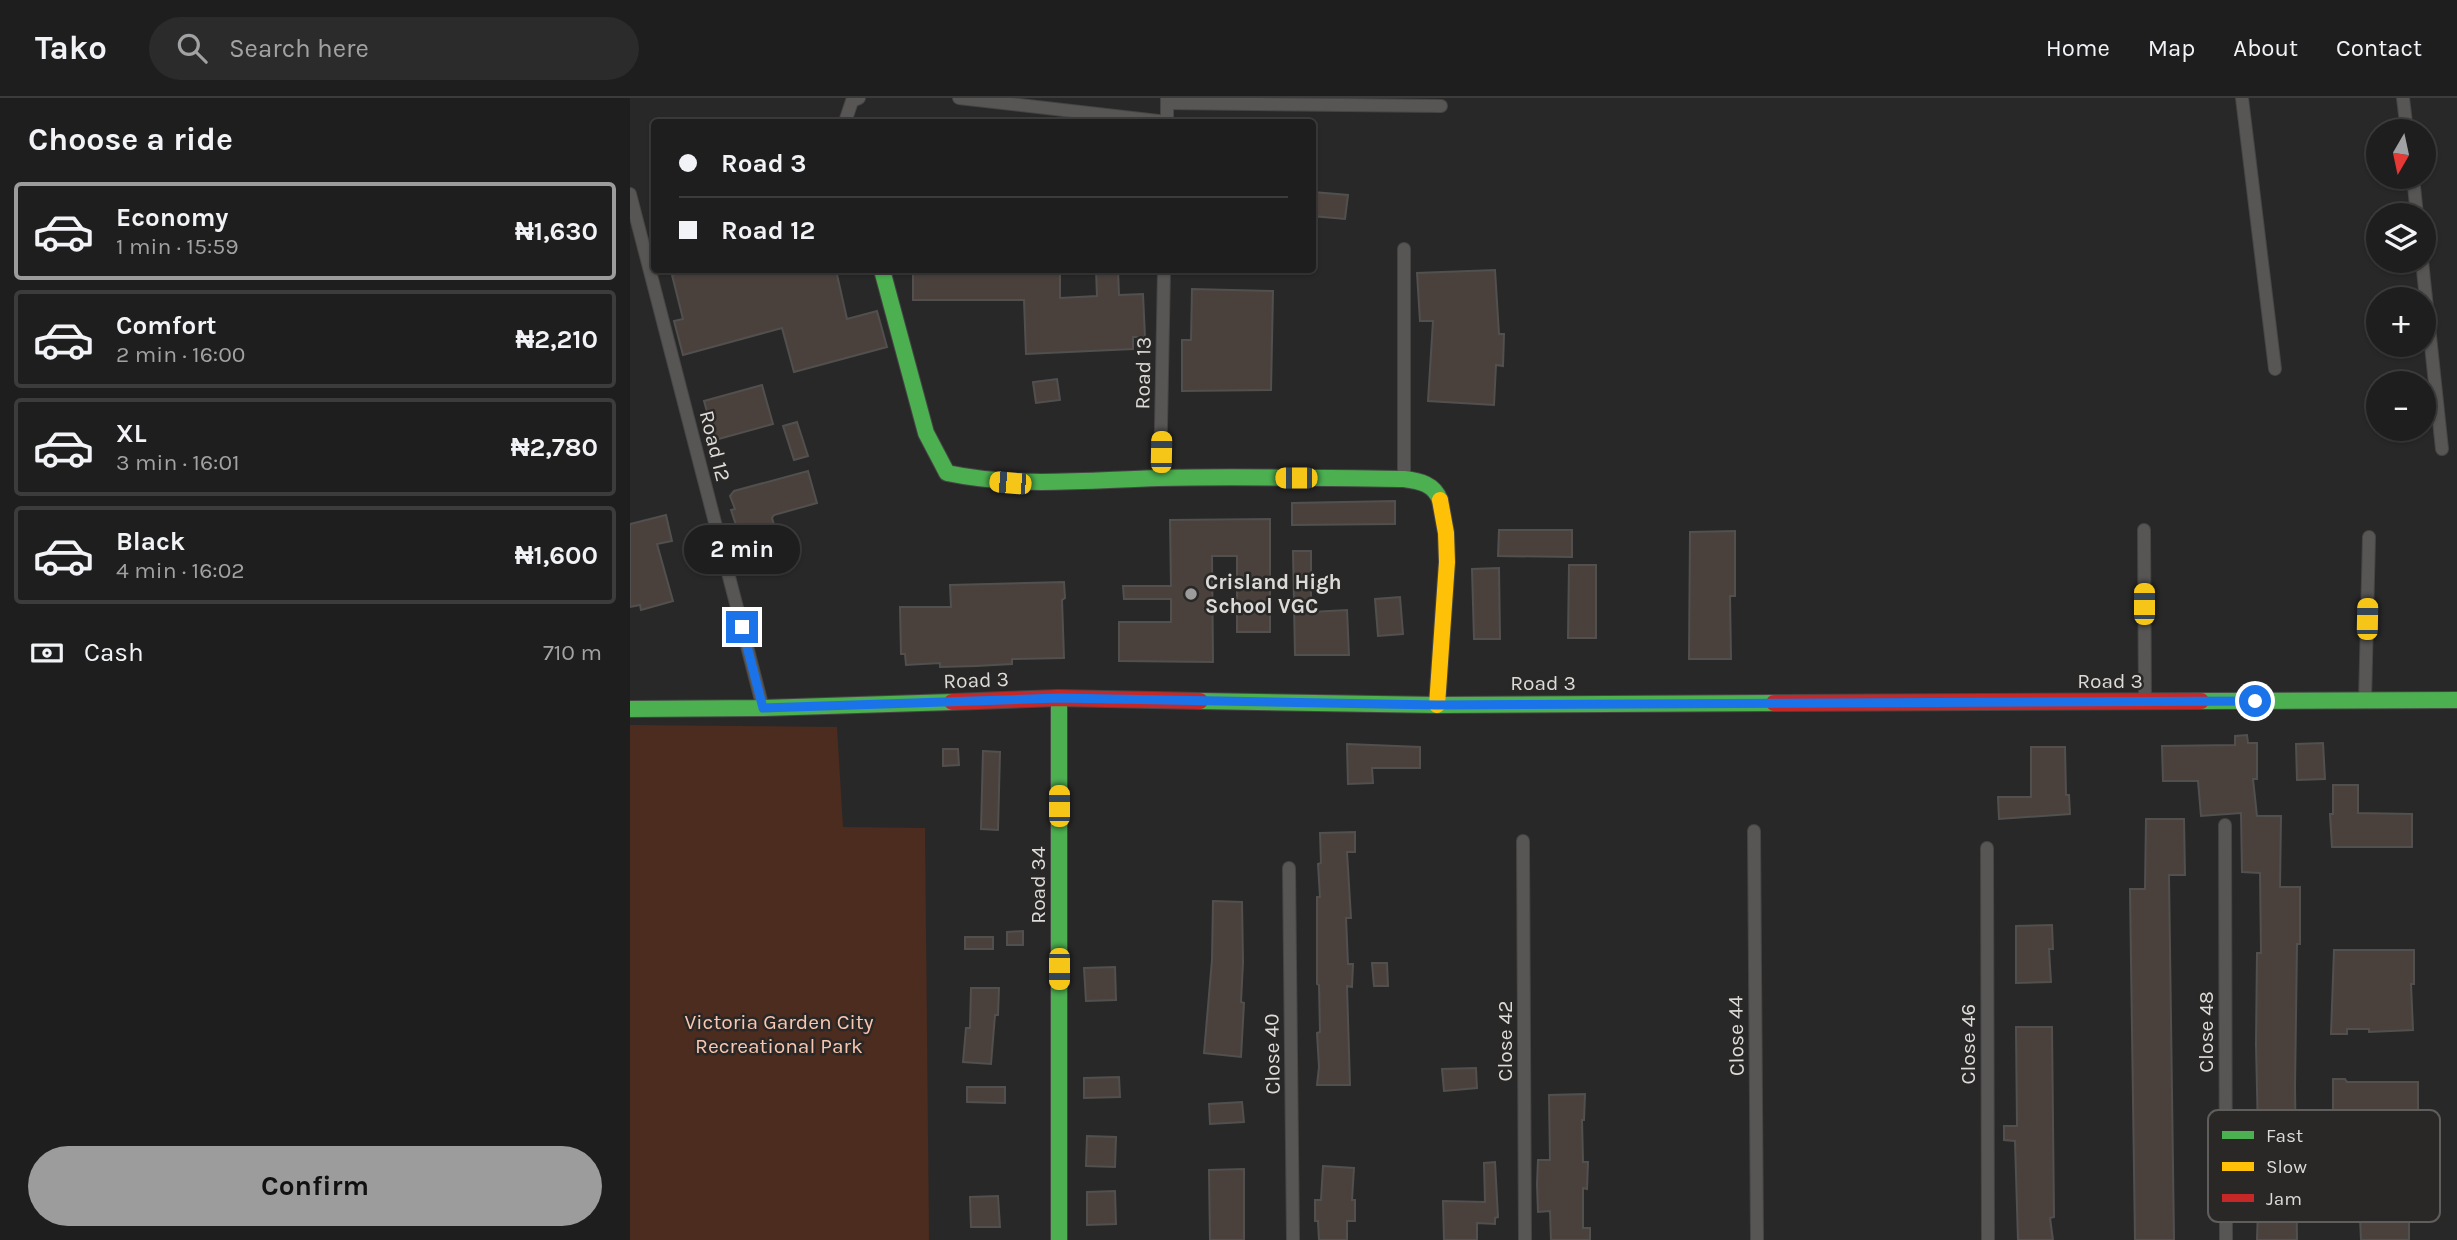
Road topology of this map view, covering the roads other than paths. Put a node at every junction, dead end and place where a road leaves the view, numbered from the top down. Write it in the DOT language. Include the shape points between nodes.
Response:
graph roads {
  1 [pos="859,98"];
  2 [pos="959,98"];
  3 [pos="2242,98"];
  4 [pos="2403,98"];
  5 [pos="1167,100"];
  6 [pos="1441,106"];
  7 [pos="846,119"];
  8 [pos="1141,119"];
  9 [pos="1167,119"];
  10 [pos="2406,119"];
  11 [pos="630,194"];
  12 [pos="1404,249"];
  13 [pos="883,273"];
  14 [pos="1164,273"];
  15 [pos="2423,273"];
  16 [pos="2275,369"];
  17 [pos="2442,449"];
  18 [pos="1160,477"];
  19 [pos="1404,479"];
  20 [pos="2144,530"];
  21 [pos="2369,537"];
  22 [pos="1059,698"];
  23 [pos="2457,700"];
  24 [pos="2365,701"];
  25 [pos="2145,702"];
  26 [pos="1437,705"];
  27 [pos="763,708"];
  28 [pos="630,709"];
  29 [pos="2225,825"];
  30 [pos="1754,831"];
  31 [pos="1523,841"];
  32 [pos="1987,848"];
  33 [pos="1289,868"];
  34 [pos="2226,1110"];
  35 [pos="2226,1222"];
  36 [pos="1059,1240"];
  37 [pos="1293,1240"];
  38 [pos="1525,1240"];
  39 [pos="1757,1240"];
  40 [pos="1988,1240"];
  41 [pos="2226,1240"];
  1 -- 7 [label="street" via="852,101"];
  2 -- 8 [label="street"];
  3 -- 16 [label="street"];
  4 -- 10 [label="street"];
  5 -- 6 [label="street"];
  5 -- 9 [label="street"];
  11 -- 27 [label="street, Road 12"];
  12 -- 19 [label="street"];
  13 -- 18 [label="street" via="926,433 947,473 1010,483"];
  14 -- 18 [label="street, Road 13"];
  15 -- 17 [label="street"];
  18 -- 19 [label="street"];
  19 -- 26 [label="street" via="1424,482 1439,494 1448,533"];
  20 -- 25 [label="street"];
  21 -- 24 [label="street"];
  22 -- 26 [label="street, Road 3"];
  22 -- 27 [label="street, Road 3"];
  22 -- 36 [label="street, Road 34"];
  23 -- 24 [label="street, Road 3"];
  24 -- 25 [label="street, Road 3"];
  25 -- 26 [label="street, Road 3"];
  27 -- 28 [label="street, Road 3"];
  29 -- 34 [label="street, Close 48"];
  30 -- 39 [label="street, Close 44"];
  31 -- 38 [label="street, Close 42"];
  32 -- 40 [label="street, Close 46"];
  33 -- 37 [label="street, Close 40"];
  35 -- 41 [label="street, Close 48"];
}
